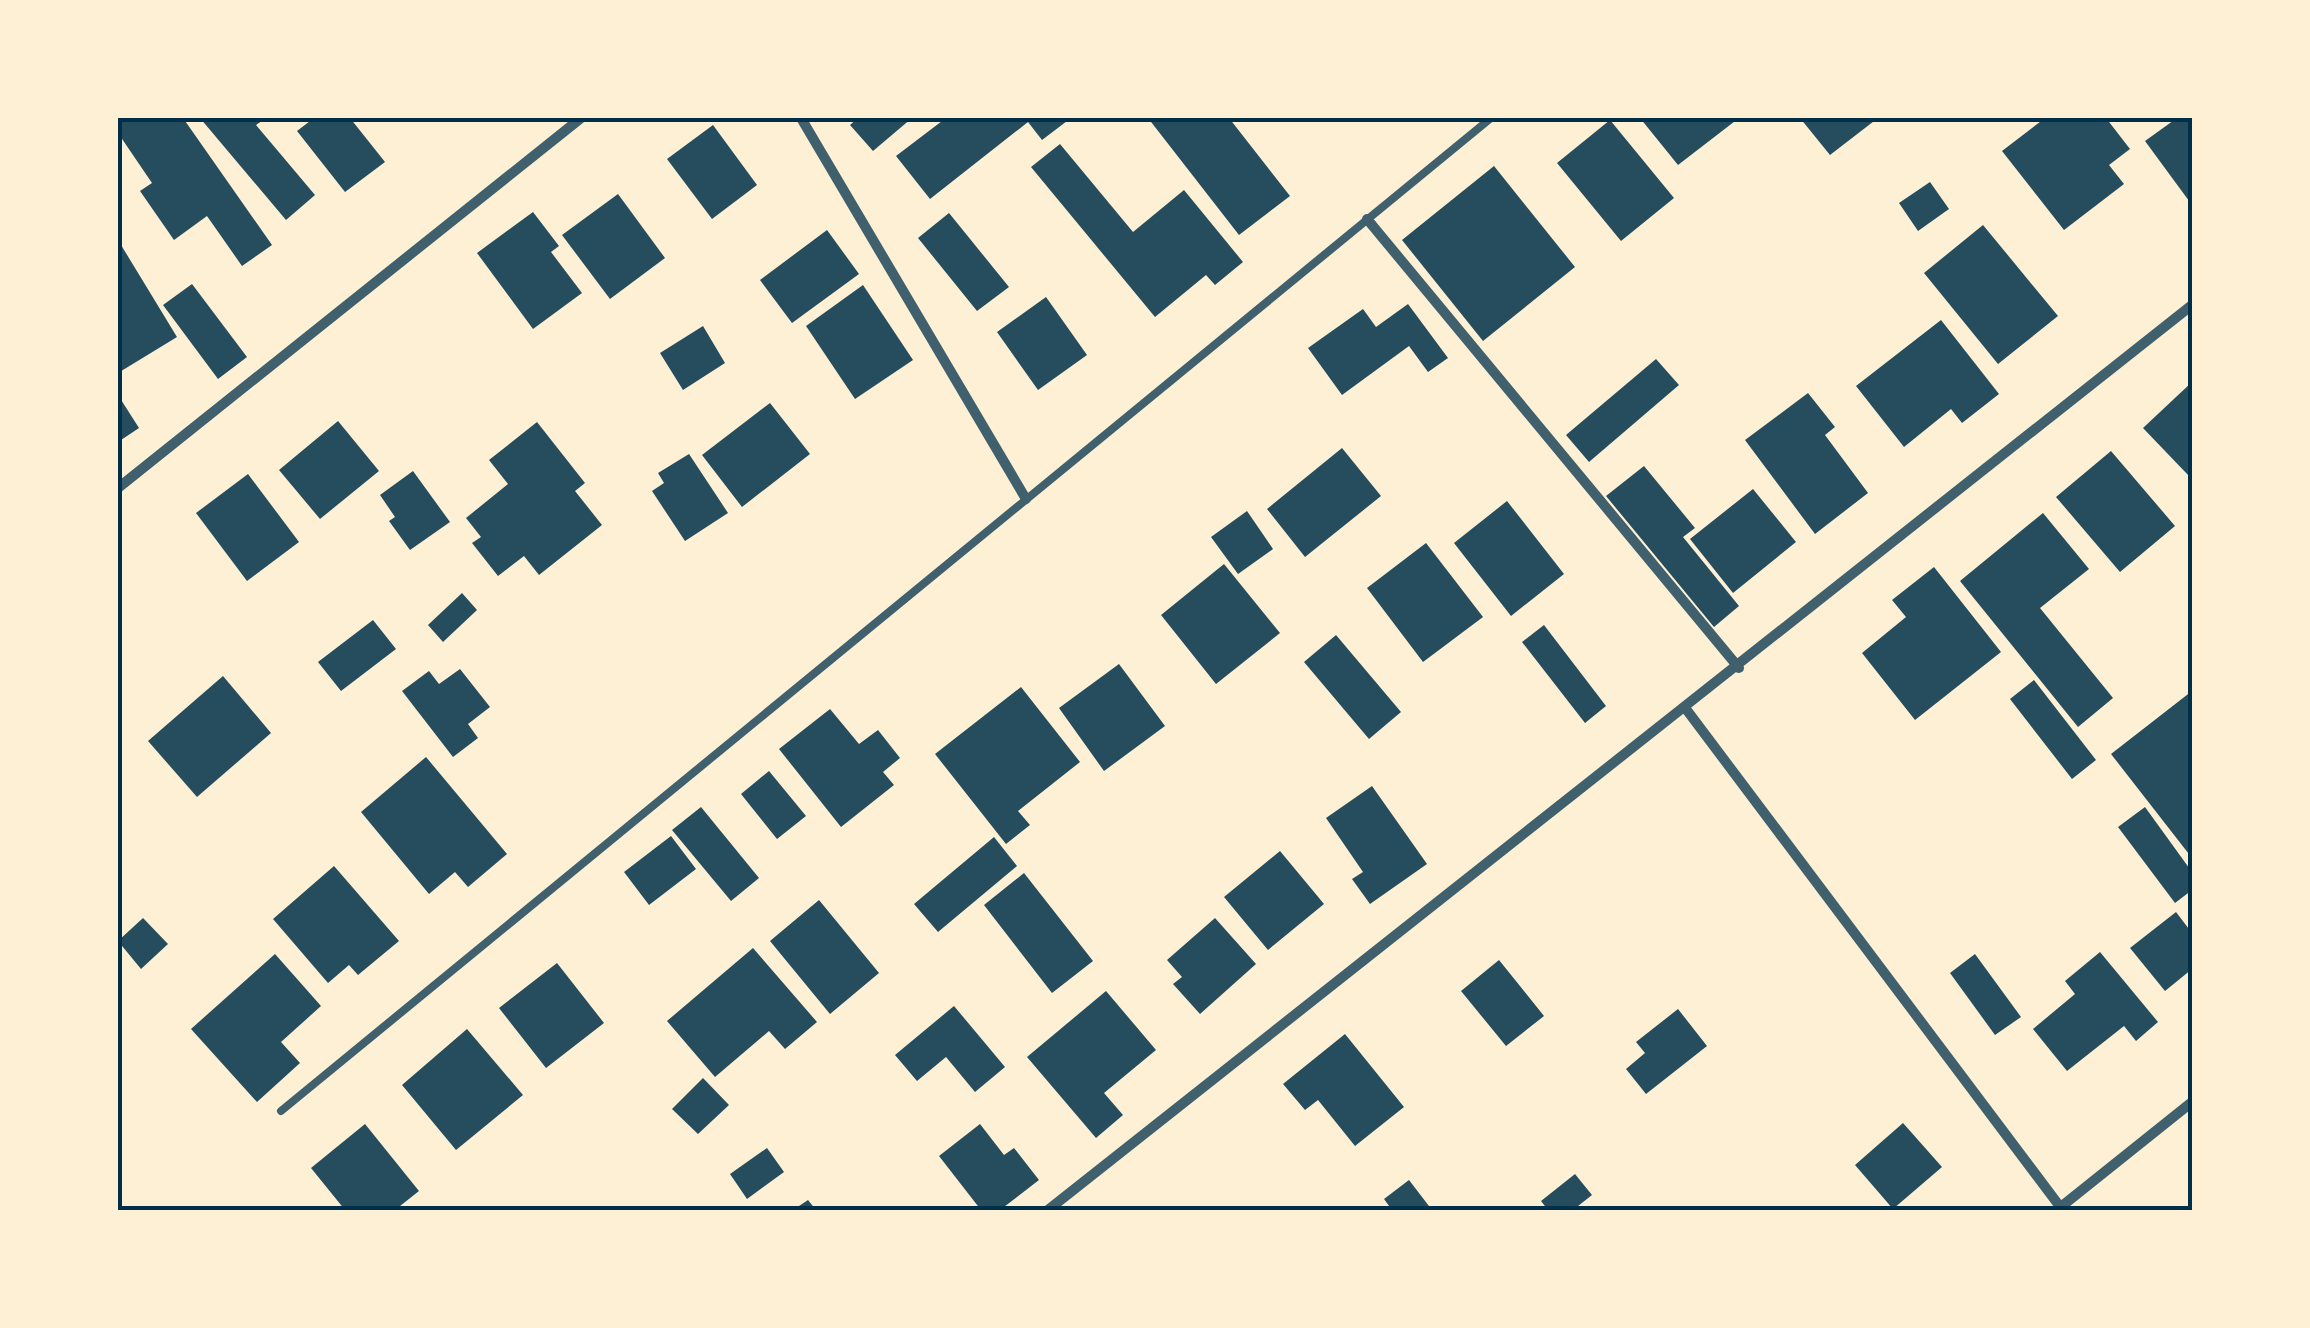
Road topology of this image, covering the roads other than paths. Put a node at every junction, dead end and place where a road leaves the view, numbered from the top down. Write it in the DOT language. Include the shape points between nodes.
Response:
graph roads {
  1 [pos="581,118"];
  2 [pos="801,118"];
  3 [pos="1491,118"];
  4 [pos="1367,219"];
  5 [pos="2192,304"];
  6 [pos="118,488"];
  7 [pos="1026,498"];
  8 [pos="1738,668"];
  9 [pos="1686,709"];
  10 [pos="2192,1102"];
  11 [pos="281,1111"];
  12 [pos="2059,1209"];
  13 [pos="1048,1210"];
  1 -- 6 [label="street"];
  2 -- 7 [label="street"];
  3 -- 4 [label="lane"];
  4 -- 7 [label="lane"];
  4 -- 8 [label="street"];
  5 -- 8 [label="street"];
  7 -- 11 [label="lane"];
  8 -- 9 [label="street"];
  9 -- 12 [label="street"];
  9 -- 13 [label="street"];
  10 -- 12 [label="street"];
}
